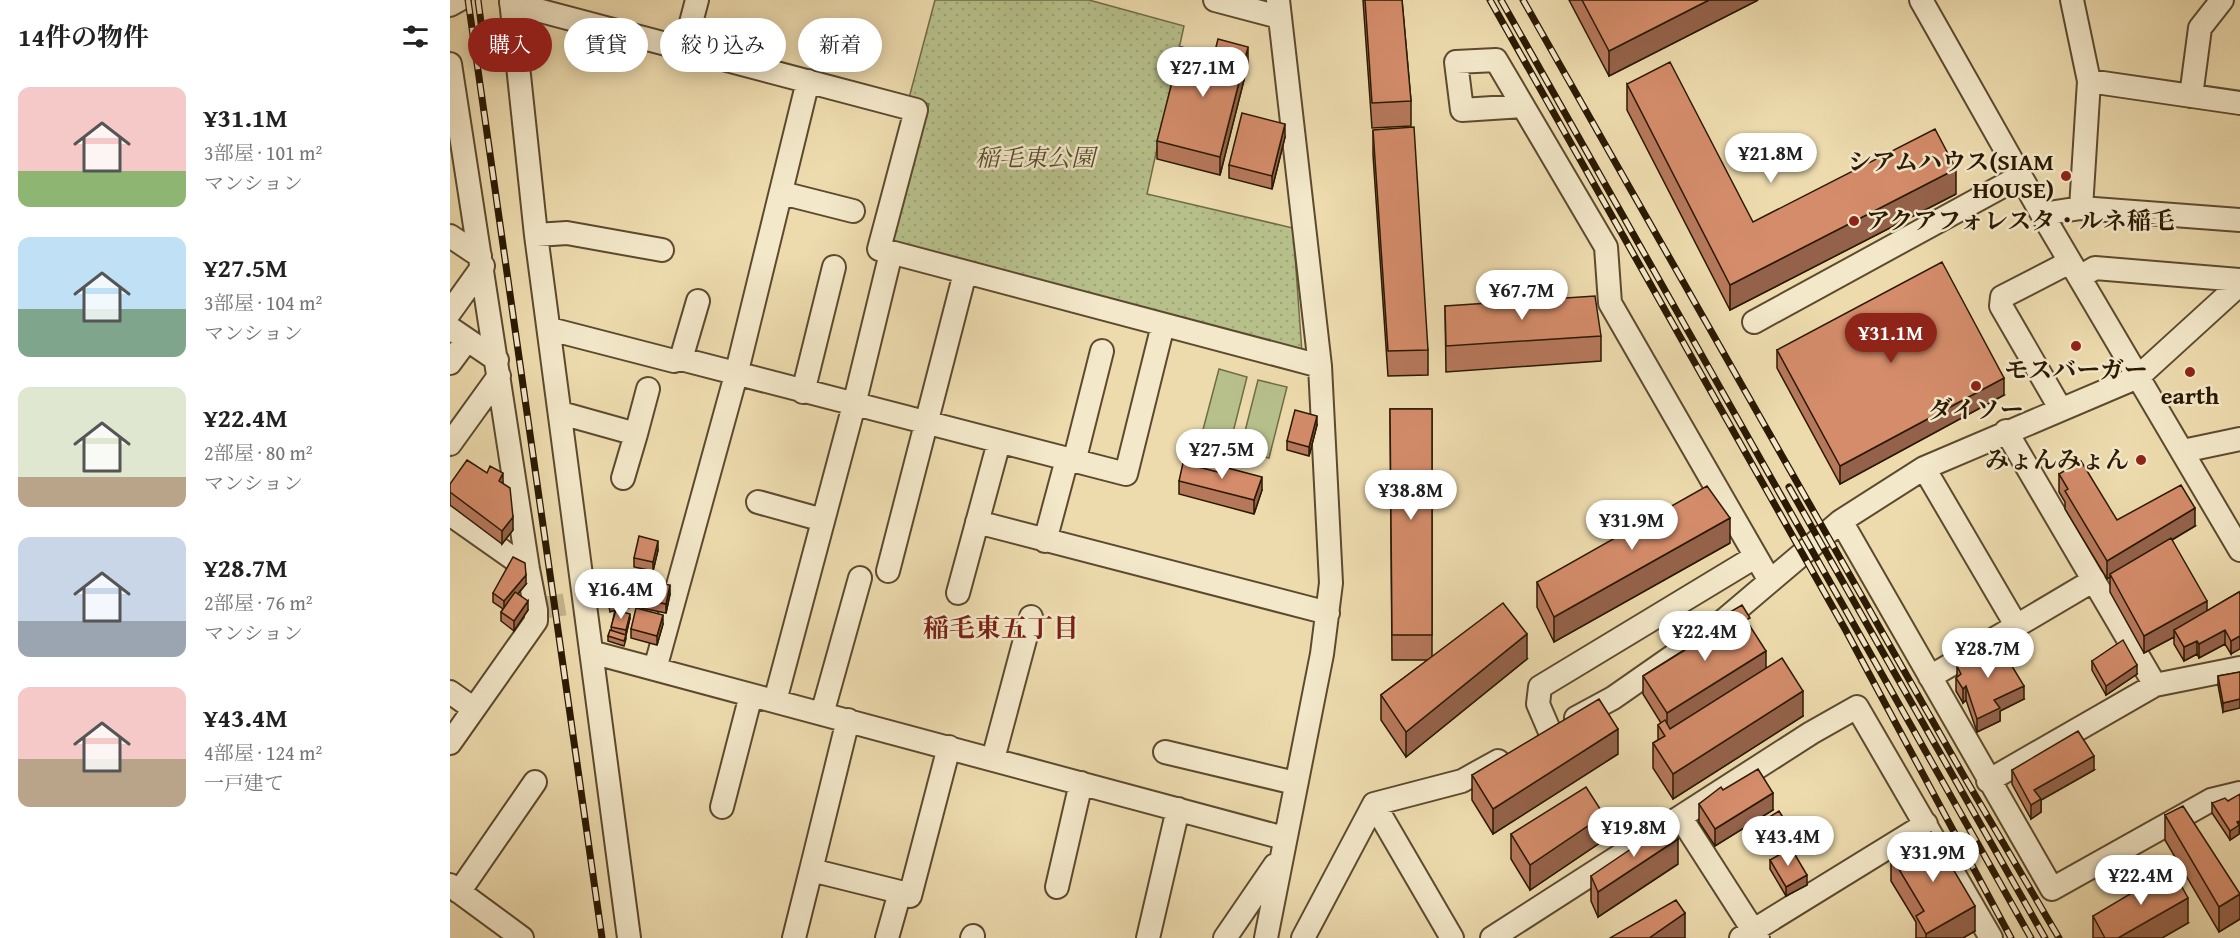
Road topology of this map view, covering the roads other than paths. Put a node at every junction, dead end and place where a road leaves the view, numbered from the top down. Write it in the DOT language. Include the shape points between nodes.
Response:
graph roads {
  1 [pos="459,0"];
  2 [pos="697,0"];
  3 [pos="1215,0"];
  4 [pos="1921,0"];
  5 [pos="2072,0"];
  6 [pos="2222,0"];
  7 [pos="513,1"];
  8 [pos="450,5"];
  9 [pos="1279,8"];
  10 [pos="692,18"];
  11 [pos="660,41"];
  12 [pos="450,64"];
  13 [pos="774,72"];
  14 [pos="808,81"];
  15 [pos="2089,81"];
  16 [pos="2191,96"];
  17 [pos="2240,103"];
  18 [pos="1523,106"];
  19 [pos="2021,176"];
  20 [pos="782,193"];
  21 [pos="2081,208"];
  22 [pos="853,211"];
  23 [pos="2042,214"];
  24 [pos="2240,220"];
  25 [pos="536,235"];
  26 [pos="450,236"];
  27 [pos="662,250"];
  28 [pos="891,253"];
  29 [pos="481,261"];
  30 [pos="834,267"];
  31 [pos="2075,269"];
  32 [pos="965,273"];
  33 [pos="2240,282"];
  34 [pos="698,301"];
  35 [pos="450,312"];
  36 [pos="1754,322"];
  37 [pos="1163,325"];
  38 [pos="550,329"];
  39 [pos="459,334"];
  40 [pos="1102,351"];
  41 [pos="681,359"];
  42 [pos="450,363"];
  43 [pos="1320,366"];
  44 [pos="498,368"];
  45 [pos="736,375"];
  46 [pos="2138,377"];
  47 [pos="648,389"];
  48 [pos="803,392"];
  49 [pos="854,405"];
  50 [pos="2060,408"];
  51 [pos="561,413"];
  52 [pos="926,423"];
  53 [pos="2006,431"];
  54 [pos="636,434"];
  55 [pos="2240,439"];
  56 [pos="999,442"];
  57 [pos="450,444"];
  58 [pos="2182,451"];
  59 [pos="1071,460"];
  60 [pos="1924,468"];
  61 [pos="623,478"];
  62 [pos="758,502"];
  63 [pos="450,514"];
  64 [pos="823,520"];
  65 [pos="1841,521"];
  66 [pos="977,522"];
  67 [pos="1045,541"];
  68 [pos="2240,550"];
  69 [pos="1755,557"];
  70 [pos="528,569"];
  71 [pos="888,571"];
  72 [pos="860,578"];
  73 [pos="2094,580"];
  74 [pos="1770,581"];
  75 [pos="958,593"];
  76 [pos="1328,612"];
  77 [pos="1031,617"];
  78 [pos="2016,625"];
  79 [pos="591,652"];
  80 [pos="2240,668"];
  81 [pos="655,669"];
  82 [pos="1930,677"];
  83 [pos="2155,684"];
  84 [pos="450,692"];
  85 [pos="751,695"];
  86 [pos="775,701"];
  87 [pos="474,709"];
  88 [pos="822,714"];
  89 [pos="848,720"];
  90 [pos="1534,741"];
  91 [pos="450,743"];
  92 [pos="950,747"];
  93 [pos="1165,752"];
  94 [pos="993,759"];
  95 [pos="1988,781"];
  96 [pos="535,782"];
  97 [pos="1081,783"];
  98 [pos="1295,783"];
  99 [pos="2240,793"];
  100 [pos="1374,804"];
  101 [pos="722,807"];
  102 [pos="1178,809"];
  103 [pos="1681,818"];
  104 [pos="1926,824"];
  105 [pos="1283,847"];
  106 [pos="811,870"];
  107 [pos="1057,887"];
  108 [pos="454,888"];
  109 [pos="900,892"];
  110 [pos="1751,935"];
  111 [pos="1985,936"];
  112 [pos="522,938"];
  113 [pos="629,938"];
  114 [pos="794,938"];
  115 [pos="887,938"];
  116 [pos="1148,938"];
  117 [pos="1225,938"];
  118 [pos="1266,938"];
  119 [pos="1303,938"];
  120 [pos="1452,938"];
  121 [pos="1492,938"];
  1 -- 8 [label="street"];
  2 -- 10 [label="street"];
  3 -- 9 [label="street"];
  4 -- 19 [label="street"];
  5 -- 15 [label="street"];
  6 -- 16 [label="street" via="2200,28"];
  7 -- 11 [label="street"];
  7 -- 25 [label="street"];
  9 -- 43 [label="street"];
  12 -- 29 [label="street"];
  13 -- 14 [label="street"];
  14 -- 20 [label="street"];
  14 -- 28 [label="street" via="916,110 879,249"];
  15 -- 16 [label="street"];
  15 -- 21 [label="street"];
  16 -- 17 [label="street"];
  18 -- 69 [label="street" via="1606,247 1610,303"];
  19 -- 23 [label="street"];
  19 -- 36 [label="street"];
  20 -- 22 [label="street"];
  20 -- 45 [label="street"];
  21 -- 23 [label="street"];
  21 -- 24 [label="street"];
  23 -- 31 [label="street"];
  25 -- 27 [label="street" via="567,233"];
  25 -- 38 [label="street"];
  26 -- 29 [label="street"];
  28 -- 32 [label="street"];
  28 -- 49 [label="street"];
  29 -- 35 [label="street"];
  29 -- 44 [label="street"];
  30 -- 48 [label="street"];
  31 -- 33 [label="street"];
  31 -- 46 [label="street"];
  31 -- 50 [label="street" via="2002,297 2001,306"];
  32 -- 37 [label="street"];
  32 -- 52 [label="street"];
  33 -- 46 [label="street"];
  34 -- 41 [label="street"];
  37 -- 43 [label="street"];
  37 -- 59 [label="street" via="1126,474"];
  38 -- 41 [label="street" via="674,361"];
  38 -- 51 [label="street"];
  39 -- 42 [label="street"];
  39 -- 44 [label="street"];
  40 -- 59 [label="street"];
  41 -- 45 [label="street"];
  43 -- 76 [label="street" via="1331,583"];
  44 -- 57 [label="street"];
  44 -- 70 [label="street"];
  45 -- 48 [label="street"];
  45 -- 81 [label="street"];
  46 -- 50 [label="street"];
  46 -- 58 [label="street"];
  47 -- 54 [label="street"];
  48 -- 49 [label="street"];
  49 -- 52 [label="street"];
  49 -- 64 [label="street"];
  50 -- 53 [label="street"];
  51 -- 54 [label="street"];
  51 -- 79 [label="street" via="575,602"];
  52 -- 56 [label="street"];
  52 -- 71 [label="street"];
  53 -- 60 [label="street"];
  53 -- 73 [label="street"];
  54 -- 61 [label="street"];
  55 -- 58 [label="street"];
  56 -- 59 [label="street"];
  56 -- 66 [label="street"];
  58 -- 68 [label="street"];
  59 -- 67 [label="street"];
  60 -- 65 [label="street"];
  60 -- 78 [label="street"];
  62 -- 64 [label="street"];
  63 -- 70 [label="street"];
  64 -- 86 [label="street"];
  65 -- 74 [label="street"];
  65 -- 82 [label="street"];
  66 -- 67 [label="street"];
  66 -- 75 [label="street"];
  67 -- 76 [label="street"];
  69 -- 74 [label="street"];
  69 -- 90 [label="street" via="1540,687"];
  70 -- 87 [label="street" via="540,609 536,621"];
  72 -- 88 [label="street"];
  73 -- 78 [label="street"];
  73 -- 83 [label="street"];
  74 -- 90 [label="street" via="1722,622 1613,698"];
  76 -- 98 [label="street"];
  77 -- 94 [label="street"];
  78 -- 82 [label="street"];
  79 -- 81 [label="street"];
  79 -- 113 [label="street"];
  80 -- 83 [label="street"];
  81 -- 85 [label="street"];
  82 -- 95 [label="street"];
  83 -- 95 [label="street"];
  84 -- 87 [label="street"];
  85 -- 86 [label="street"];
  85 -- 101 [label="street"];
  86 -- 88 [label="street"];
  87 -- 91 [label="street"];
  88 -- 89 [label="street"];
  89 -- 92 [label="street"];
  89 -- 106 [label="street"];
  90 -- 100 [label="street" via="1462,781"];
  92 -- 94 [label="street"];
  92 -- 109 [label="street" via="910,896"];
  93 -- 98 [label="street"];
  94 -- 97 [label="street"];
  95 -- 99 [label="street" via="2052,889 2211,800"];
  96 -- 108 [label="street"];
  97 -- 102 [label="street"];
  97 -- 107 [label="street"];
  98 -- 105 [label="street"];
  100 -- 119 [label="street"];
  100 -- 120 [label="street"];
  102 -- 105 [label="street"];
  102 -- 116 [label="street"];
  103 -- 104 [label="street" via="1857,707"];
  103 -- 110 [label="street"];
  103 -- 121 [label="street"];
  104 -- 110 [label="street"];
  104 -- 111 [label="street"];
  105 -- 117 [label="street"];
  105 -- 118 [label="street"];
  106 -- 109 [label="street"];
  106 -- 114 [label="street"];
  108 -- 112 [label="street"];
  109 -- 115 [label="street"];
}
